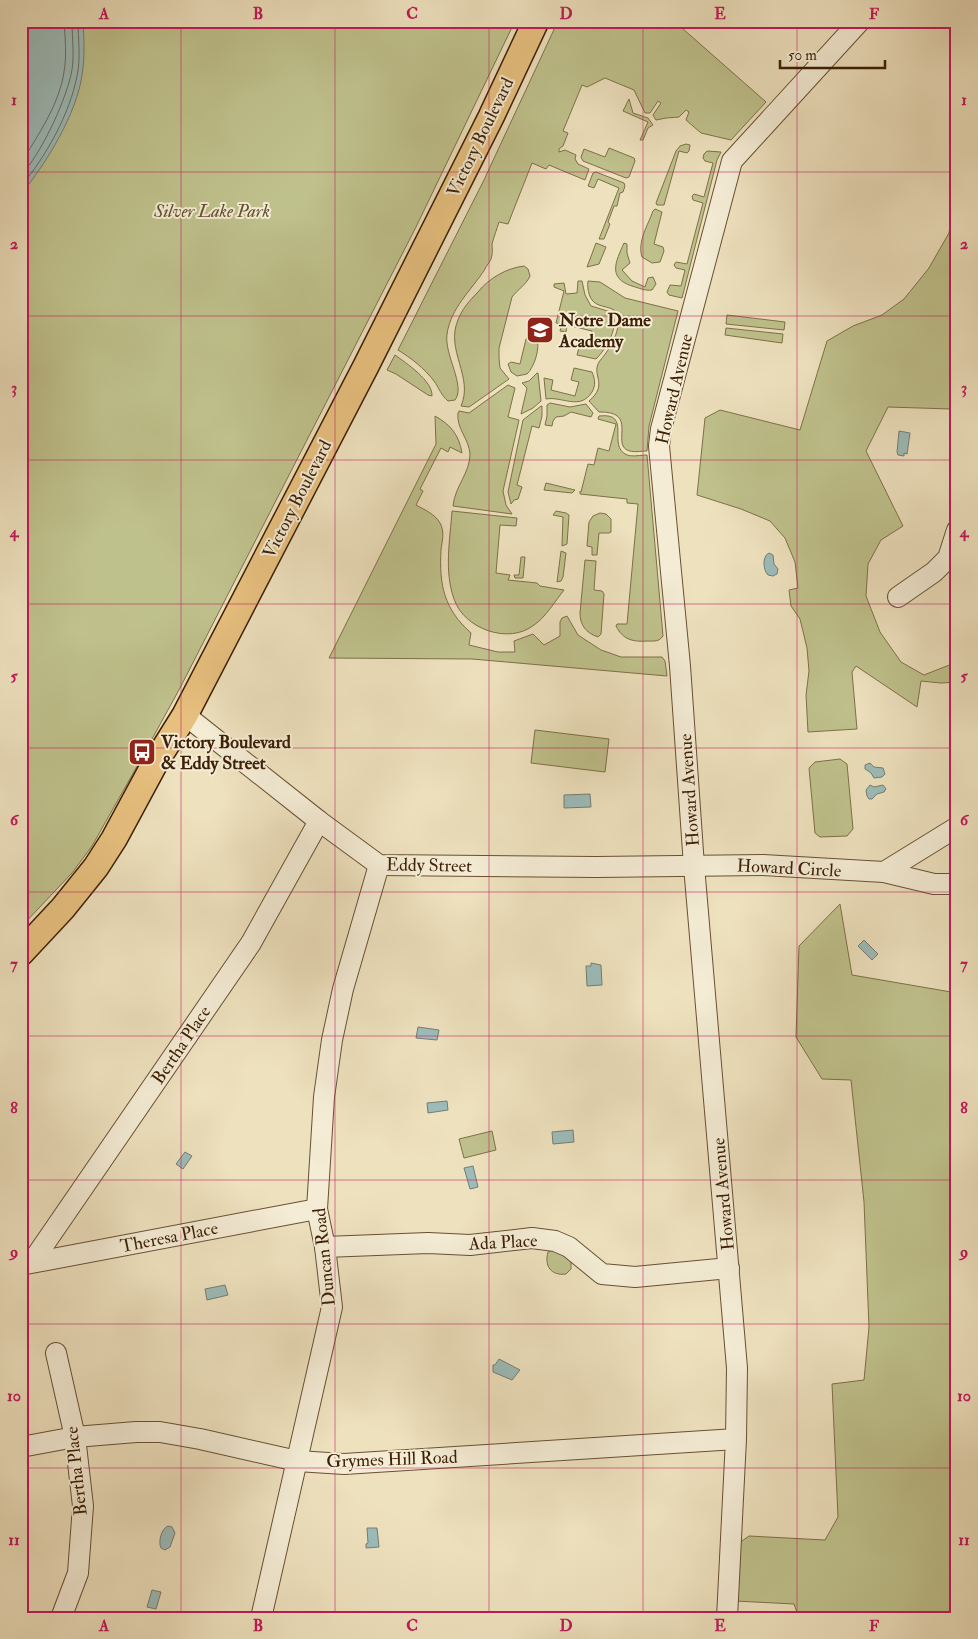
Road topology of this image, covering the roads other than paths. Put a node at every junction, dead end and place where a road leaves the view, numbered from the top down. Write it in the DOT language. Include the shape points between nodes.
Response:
graph roads {
  1 [pos="536,21"];
  2 [pos="860,21"];
  3 [pos="957,530"];
  4 [pos="898,597"];
  5 [pos="185,715"];
  6 [pos="319,820"];
  7 [pos="957,827"];
  8 [pos="378,865"];
  9 [pos="694,866"];
  10 [pos="884,872"];
  11 [pos="957,884"];
  12 [pos="21,952"];
  13 [pos="317,1209"];
  14 [pos="324,1247"];
  15 [pos="27,1263"];
  16 [pos="729,1268"];
  17 [pos="56,1353"];
  18 [pos="74,1437"];
  19 [pos="736,1439"];
  20 [pos="21,1448"];
  21 [pos="298,1461"];
  22 [pos="61,1618"];
  23 [pos="261,1618"];
  24 [pos="727,1618"];
  1 -- 5 [label="main road, Victory Boulevard" via="370,358"];
  2 -- 9 [label="street, Howard Avenue" via="732,161 661,429 659,459 680,666"];
  3 -- 4 [label="street" via="948,558"];
  5 -- 6 [label="street, Eddy Street"];
  5 -- 12 [label="main road, Victory Boulevard" via="96,867"];
  6 -- 8 [label="street, Eddy Street"];
  6 -- 15 [label="street, Bertha Place" via="251,943"];
  7 -- 10 [label="street"];
  8 -- 9 [label="street, Eddy Street"];
  8 -- 13 [label="street, Duncan Road" via="332,1040 324,1097"];
  9 -- 10 [label="street, Howard Circle" via="763,865"];
  9 -- 16 [label="street, Howard Avenue"];
  10 -- 11 [label="street, Howard Circle" via="934,884"];
  13 -- 14 [label="street, Duncan Road"];
  13 -- 15 [label="street, Theresa Place"];
  14 -- 16 [label="street, Ada Place" via="428,1243 470,1245 532,1238 556,1241 569,1247 602,1274 635,1277"];
  14 -- 21 [label="street, Duncan Road" via="332,1307"];
  16 -- 19 [label="street, Howard Avenue" via="737,1368"];
  17 -- 18 [label="street, Bertha Place"];
  18 -- 20 [label="street, Grymes Hill Road"];
  18 -- 21 [label="street, Grymes Hill Road" via="160,1432"];
  18 -- 22 [label="street, Bertha Place" via="83,1506 78,1573"];
  19 -- 21 [label="street, Grymes Hill Road" via="344,1464"];
  19 -- 24 [label="street, Howard Avenue"];
  21 -- 23 [label="street, Duncan Road"];
}
